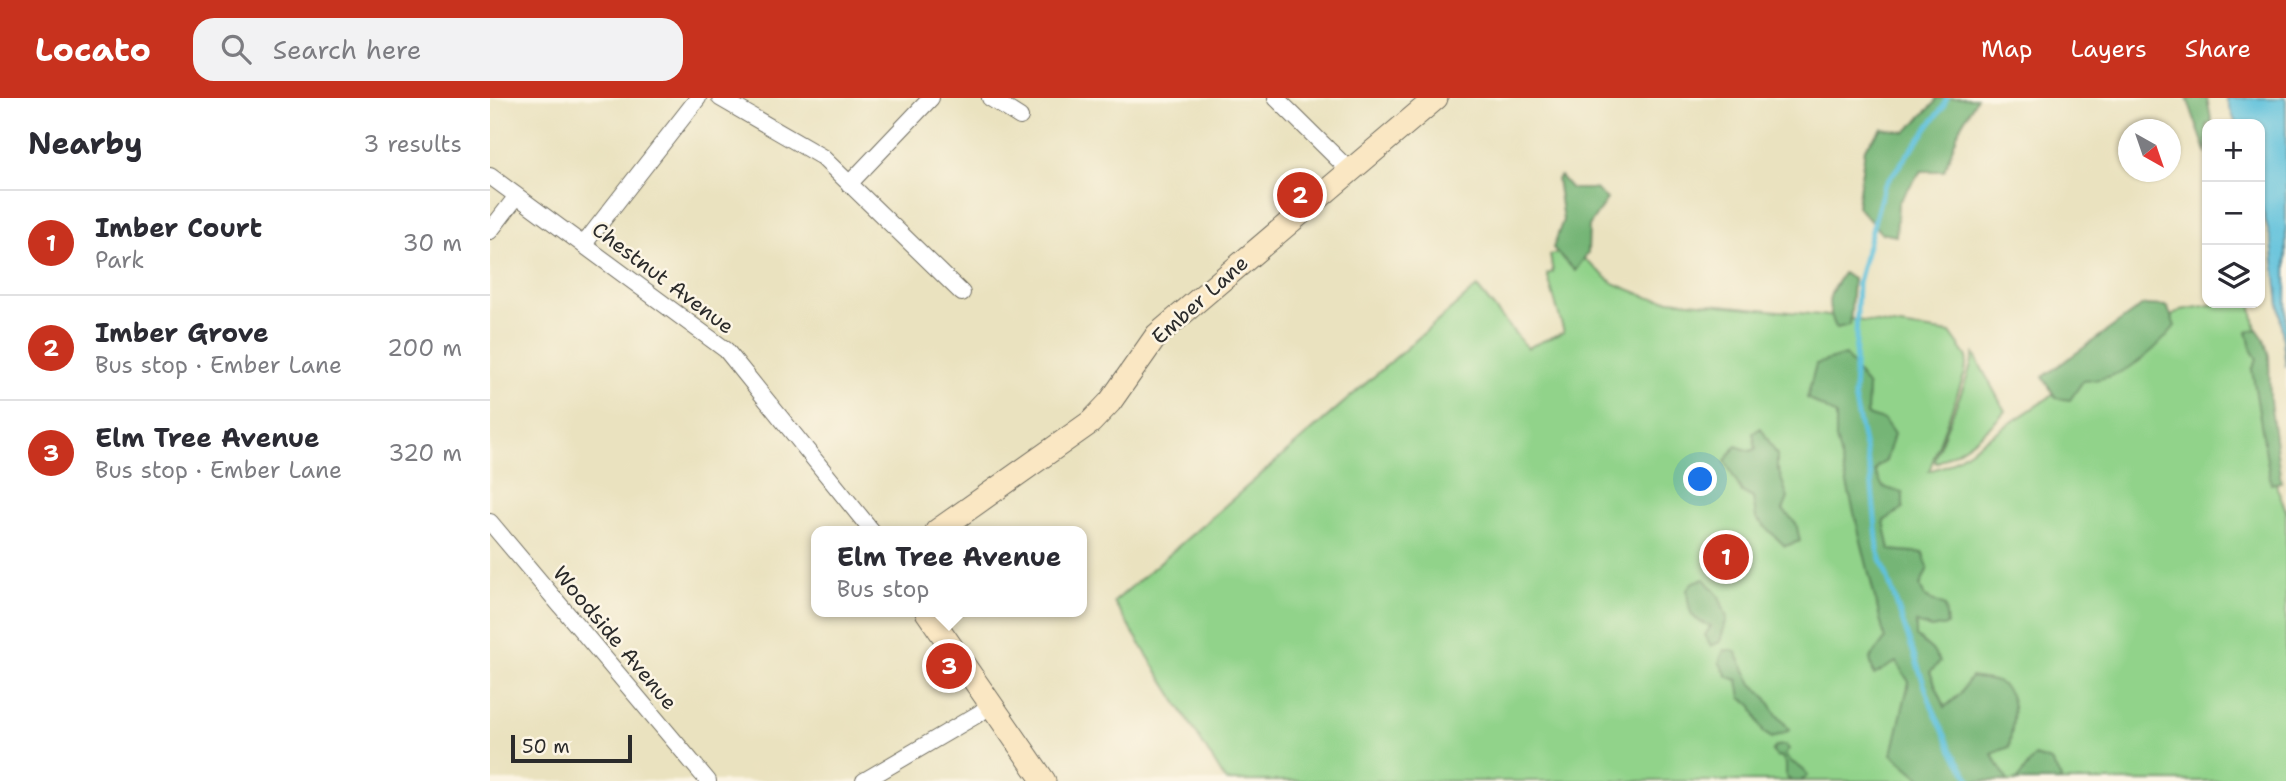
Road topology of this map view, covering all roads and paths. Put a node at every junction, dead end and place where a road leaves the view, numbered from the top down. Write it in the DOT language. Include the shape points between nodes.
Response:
graph roads {
  1 [pos="698,98"];
  2 [pos="720,98"];
  3 [pos="931,98"];
  4 [pos="990,98"];
  5 [pos="1276,98"];
  6 [pos="1436,98"];
  7 [pos="1020,117"];
  8 [pos="1350,171"];
  9 [pos="490,176"];
  10 [pos="849,184"];
  11 [pos="517,196"];
  12 [pos="490,231"];
  13 [pos="584,244"];
  14 [pos="962,293"];
  15 [pos="490,522"];
  16 [pos="868,526"];
  17 [pos="944,526"];
  18 [pos="932,617"];
  19 [pos="992,703"];
  20 [pos="708,781"];
  21 [pos="864,781"];
  22 [pos="1044,781"];
  1 -- 13 [label="street"];
  2 -- 10 [label="street" via="822,157"];
  3 -- 10 [label="street"];
  4 -- 7 [label="street"];
  5 -- 8 [label="street"];
  6 -- 8 [label="main road, Ember Lane"];
  8 -- 17 [label="main road, Ember Lane" via="1157,335 1091,422"];
  9 -- 11 [label="street, Chestnut Avenue"];
  10 -- 14 [label="street"];
  11 -- 12 [label="street"];
  11 -- 13 [label="street, Chestnut Avenue"];
  13 -- 16 [label="street, Chestnut Avenue" via="726,350"];
  15 -- 20 [label="street, Woodside Avenue"];
  18 -- 19 [label="main road"];
  19 -- 21 [label="street"];
  19 -- 22 [label="main road"];
}
